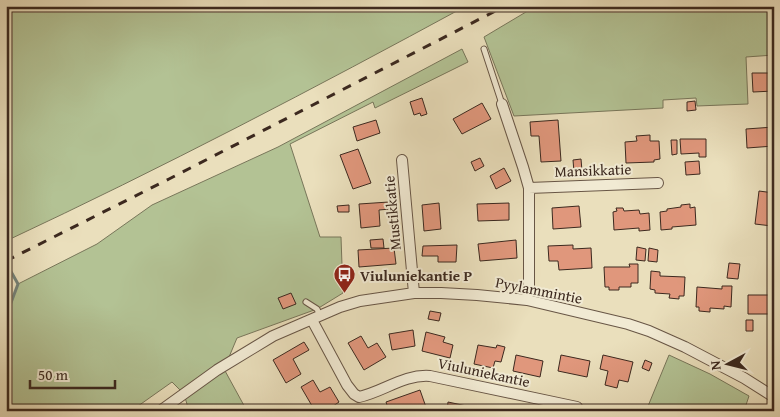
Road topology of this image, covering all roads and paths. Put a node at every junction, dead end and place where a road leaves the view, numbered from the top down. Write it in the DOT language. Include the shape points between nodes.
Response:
graph roads {
  1 [pos="484,49"];
  2 [pos="502,104"];
  3 [pos="402,160"];
  4 [pos="658,182"];
  5 [pos="529,188"];
  6 [pos="414,293"];
  7 [pos="527,300"];
  8 [pos="306,302"];
  9 [pos="316,318"];
  10 [pos="774,397"];
  11 [pos="576,407"];
  12 [pos="160,411"];
  1 -- 2 [label="lane"];
  2 -- 5 [label="street"];
  3 -- 6 [label="street, Mustikkatie"];
  4 -- 5 [label="street, Mansikkatie"];
  5 -- 7 [label="street"];
  6 -- 7 [label="street, Pyylammintie"];
  6 -- 9 [label="street, Pyylammintie" via="360,301"];
  7 -- 10 [label="street, Pyylammintie" via="649,331 720,365"];
  8 -- 9 [label="lane" via="317,309"];
  9 -- 11 [label="street, Viuluniekantie" via="347,384 359,397 409,378 430,376"];
  9 -- 12 [label="street, Pyylammintie" via="256,345"];
}
